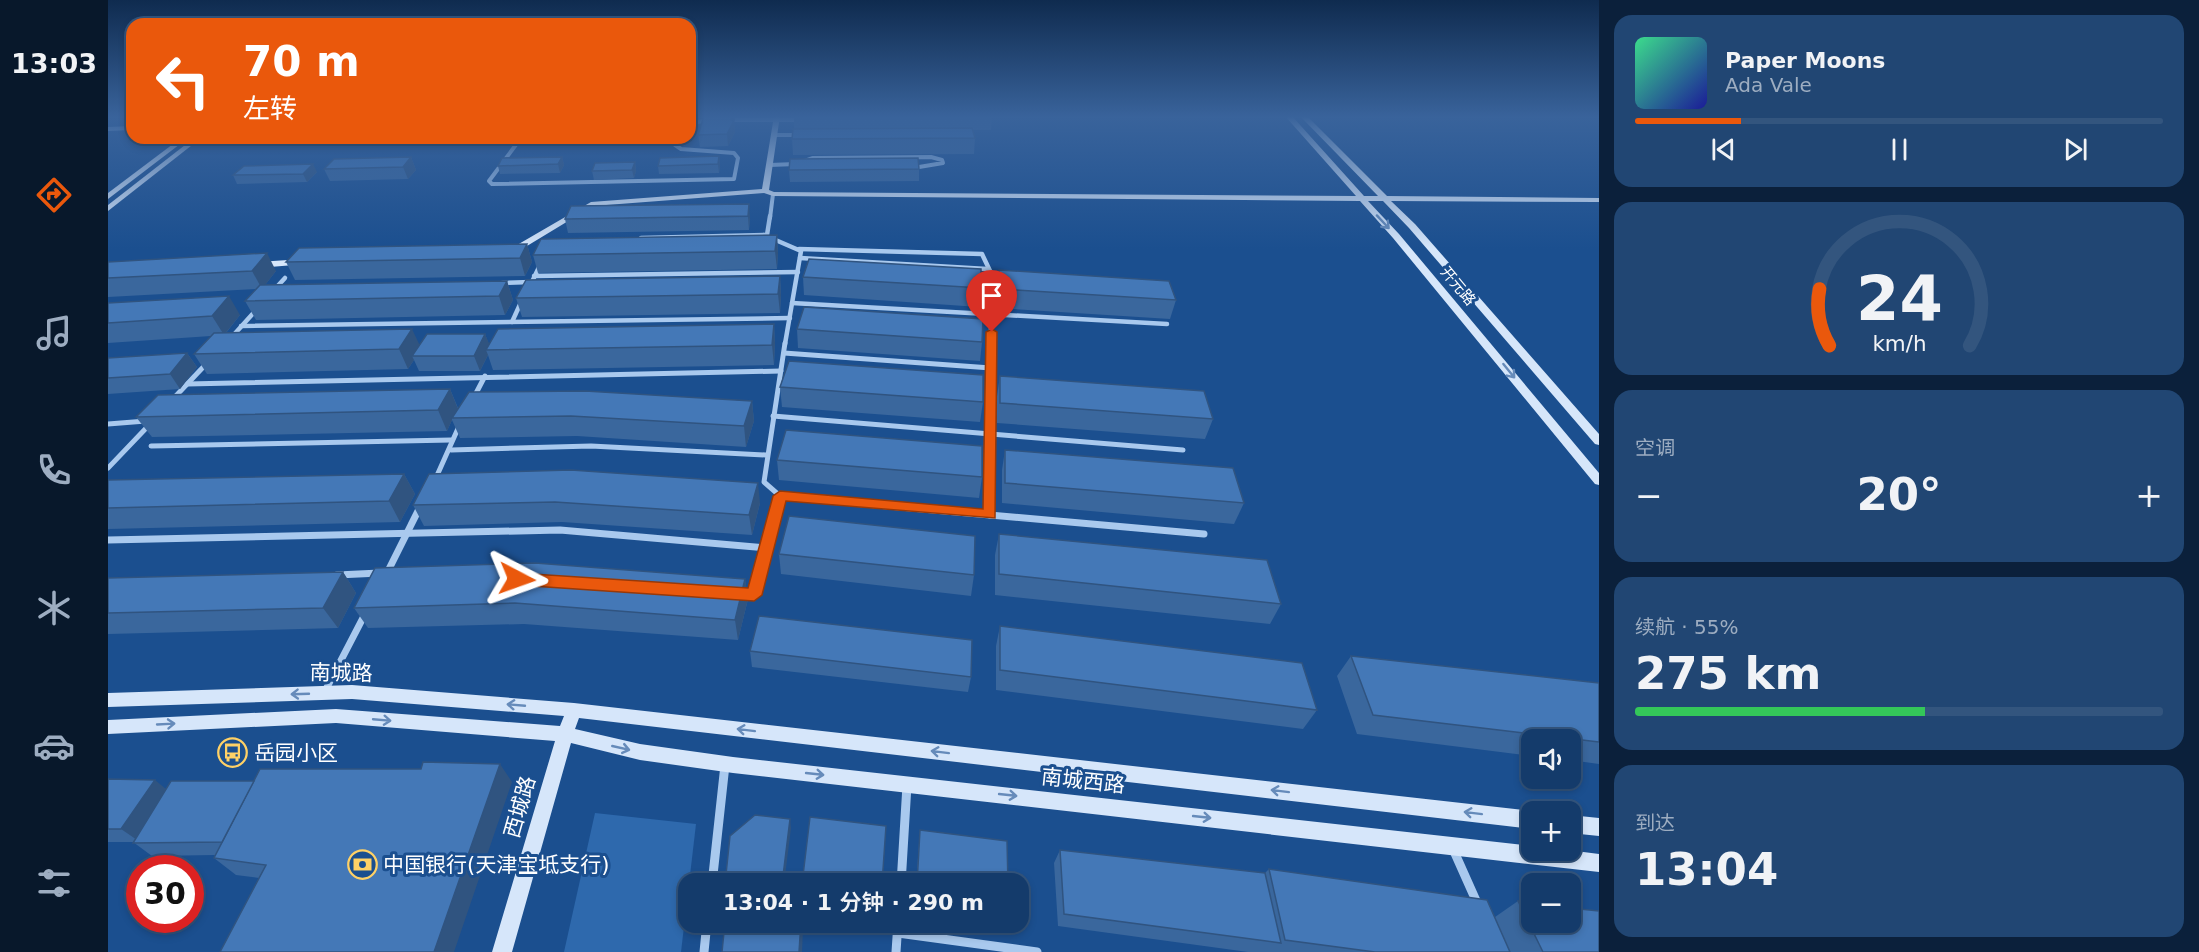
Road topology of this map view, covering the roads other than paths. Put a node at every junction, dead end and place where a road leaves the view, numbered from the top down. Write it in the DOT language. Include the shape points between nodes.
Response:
graph roads {
  1 [pos="156,160"];
  2 [pos="170,160"];
  3 [pos="504,160"];
  4 [pos="738,160"];
  5 [pos="770,160"];
  6 [pos="802,160"];
  7 [pos="942,160"];
  8 [pos="1327,160"];
  9 [pos="1346,160"];
  10 [pos="769,165"];
  11 [pos="798,165"];
  12 [pos="901,168"];
  13 [pos="806,169"];
  14 [pos="769,192"];
  15 [pos="108,197"];
  16 [pos="1360,198"];
  17 [pos="1383,198"];
  18 [pos="1599,200"];
  19 [pos="108,209"];
  20 [pos="764,235"];
  21 [pos="635,238"];
  22 [pos="495,249"];
  23 [pos="798,249"];
  24 [pos="545,256"];
  25 [pos="800,258"];
  26 [pos="318,261"];
  27 [pos="248,266"];
  28 [pos="989,271"];
  29 [pos="798,272"];
  30 [pos="1002,274"];
  31 [pos="534,276"];
  32 [pos="285,278"];
  33 [pos="531,282"];
  34 [pos="497,283"];
  35 [pos="277,286"];
  36 [pos="288,286"];
  37 [pos="270,294"];
  38 [pos="263,302"];
  39 [pos="792,303"];
  40 [pos="992,314"];
  41 [pos="790,318"];
  42 [pos="512,322"];
  43 [pos="1167,324"];
  44 [pos="241,326"];
  45 [pos="226,342"];
  46 [pos="784,353"];
  47 [pos="211,359"];
  48 [pos="992,368"];
  49 [pos="781,371"];
  50 [pos="485,376"];
  51 [pos="187,384"];
  52 [pos="470,404"];
  53 [pos="166,406"];
  54 [pos="466,413"];
  55 [pos="159,414"];
  56 [pos="773,416"];
  57 [pos="152,421"];
  58 [pos="108,424"];
  59 [pos="991,434"];
  60 [pos="451,440"];
  61 [pos="1599,441"];
  62 [pos="150,446"];
  63 [pos="451,450"];
  64 [pos="1184,450"];
  65 [pos="766,455"];
  66 [pos="108,468"];
  67 [pos="1599,481"];
  68 [pos="429,491"];
  69 [pos="780,496"];
  70 [pos="423,501"];
  71 [pos="990,514"];
  72 [pos="407,532"];
  73 [pos="1204,534"];
  74 [pos="108,540"];
  75 [pos="768,548"];
  76 [pos="387,573"];
  77 [pos="398,574"];
  78 [pos="328,575"];
  79 [pos="381,583"];
  80 [pos="731,593"];
  81 [pos="371,603"];
  82 [pos="324,693"];
  83 [pos="108,700"];
  84 [pos="574,710"];
  85 [pos="108,727"];
  86 [pos="565,734"];
  87 [pos="726,763"];
  88 [pos="907,784"];
  89 [pos="1521,819"];
  90 [pos="1581,825"];
  91 [pos="1599,827"];
  92 [pos="1452,846"];
  93 [pos="1599,863"];
  94 [pos="713,873"];
  95 [pos="902,873"];
  96 [pos="1485,920"];
  97 [pos="706,933"];
  98 [pos="898,933"];
  99 [pos="927,933"];
  100 [pos="502,952"];
  101 [pos="704,952"];
  102 [pos="896,952"];
  103 [pos="1037,952"];
  1 -- 15 [label="main road"];
  2 -- 19 [label="main road"];
  3 -- 4 [label="street" via="489,181 492,184 734,179"];
  5 -- 10 [label="main road"];
  6 -- 11 [label="street"];
  7 -- 12 [label="street" via="943,164"];
  8 -- 16 [label="main road, 开元路"];
  9 -- 17 [label="main road, 开元路"];
  10 -- 11 [label="street"];
  10 -- 14 [label="main road"];
  11 -- 13 [label="street"];
  14 -- 16 [label="main road"];
  14 -- 20 [label="street"];
  14 -- 22 [label="main road" via="591,204 519,247"];
  16 -- 17 [label="main road"];
  16 -- 67 [label="main road, 开元路, one-way" via="1453,302"];
  17 -- 18 [label="main road"];
  17 -- 61 [label="main road, 开元路"];
  20 -- 21 [label="street"];
  20 -- 23 [label="street"];
  23 -- 25 [label="street"];
  23 -- 28 [label="street" via="982,254"];
  24 -- 31 [label="street"];
  25 -- 28 [label="street"];
  25 -- 29 [label="street"];
  26 -- 27 [label="main road"];
  28 -- 30 [label="street"];
  28 -- 40 [label="street"];
  29 -- 31 [label="street"];
  29 -- 39 [label="street"];
  31 -- 33 [label="street"];
  32 -- 35 [label="street"];
  33 -- 34 [label="street"];
  33 -- 42 [label="street"];
  35 -- 36 [label="street"];
  35 -- 37 [label="street"];
  38 -- 44 [label="street"];
  39 -- 40 [label="street"];
  39 -- 41 [label="street"];
  40 -- 43 [label="street"];
  40 -- 48 [label="street"];
  41 -- 42 [label="street"];
  41 -- 46 [label="street"];
  42 -- 44 [label="street"];
  44 -- 45 [label="street"];
  46 -- 48 [label="street"];
  46 -- 49 [label="street"];
  47 -- 51 [label="street"];
  48 -- 59 [label="street"];
  49 -- 50 [label="street"];
  49 -- 56 [label="street"];
  50 -- 51 [label="street"];
  50 -- 52 [label="street"];
  51 -- 53 [label="street"];
  54 -- 60 [label="street"];
  55 -- 57 [label="street"];
  56 -- 59 [label="street"];
  56 -- 65 [label="street"];
  57 -- 58 [label="street"];
  57 -- 66 [label="street"];
  59 -- 64 [label="street"];
  59 -- 71 [label="street"];
  60 -- 62 [label="street"];
  60 -- 63 [label="street"];
  63 -- 65 [label="street" via="591,446"];
  63 -- 68 [label="street"];
  65 -- 69 [label="street" via="764,482"];
  69 -- 71 [label="street"];
  69 -- 75 [label="street"];
  70 -- 72 [label="street"];
  71 -- 73 [label="street"];
  72 -- 74 [label="street"];
  72 -- 75 [label="street" via="560,530"];
  72 -- 76 [label="street"];
  75 -- 80 [label="street" via="754,595"];
  76 -- 77 [label="street"];
  76 -- 78 [label="street"];
  76 -- 79 [label="street"];
  81 -- 82 [label="street"];
  82 -- 83 [label="main road, 南城路, one-way"];
  84 -- 82 [label="main road, 南城路, one-way"];
  84 -- 86 [label="main road, 西城路"];
  89 -- 84 [label="main road, 南城西路, one-way"];
  85 -- 86 [label="main road, one-way" via="336,716"];
  86 -- 87 [label="main road, 南城西路, one-way" via="640,752"];
  86 -- 100 [label="main road, 西城路"];
  87 -- 88 [label="main road, 南城西路, one-way"];
  87 -- 94 [label="street"];
  88 -- 92 [label="main road, 南城西路, one-way"];
  88 -- 95 [label="street"];
  90 -- 91 [label="main road"];
  92 -- 93 [label="main road, 南城西路"];
  92 -- 96 [label="street"];
  97 -- 101 [label="street"];
  98 -- 102 [label="street"];
  99 -- 103 [label="street"];
}
